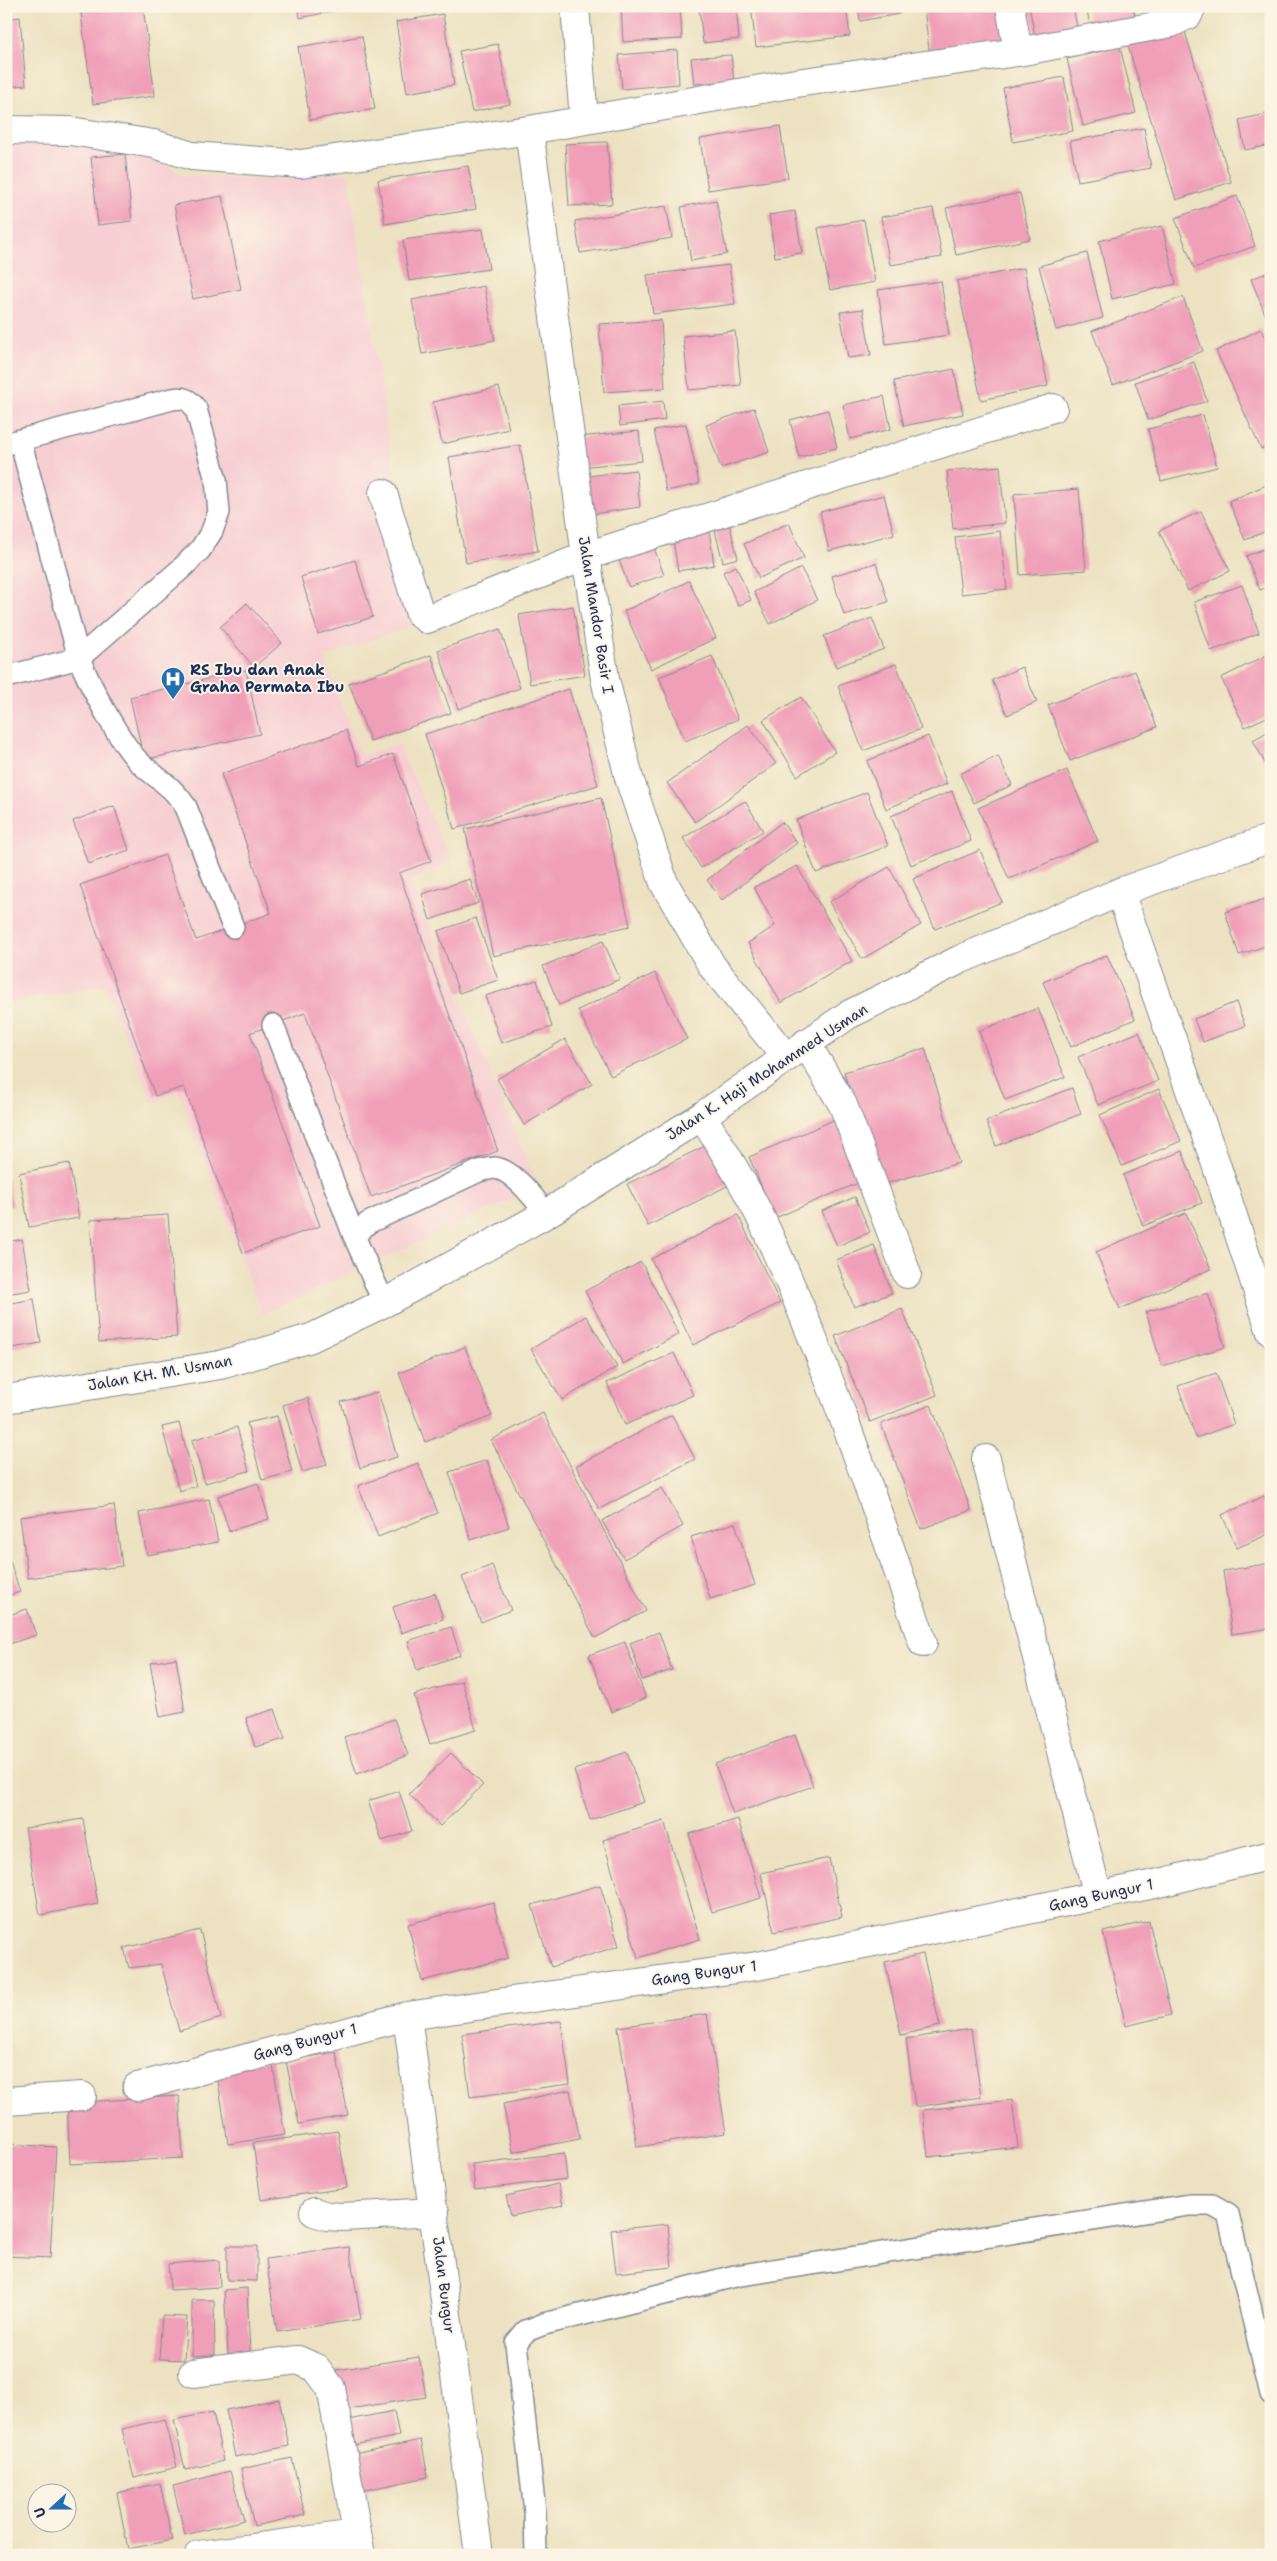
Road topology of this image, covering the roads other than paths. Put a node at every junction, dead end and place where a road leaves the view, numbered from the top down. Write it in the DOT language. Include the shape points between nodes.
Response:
graph roads {
  1 [pos="575,6"];
  2 [pos="1010,6"];
  3 [pos="1192,6"];
  4 [pos="1018,52"];
  5 [pos="584,120"];
  6 [pos="6,130"];
  7 [pos="529,130"];
  8 [pos="1053,408"];
  9 [pos="13,442"];
  10 [pos="383,493"];
  11 [pos="586,556"];
  12 [pos="79,658"];
  13 [pos="6,677"];
  14 [pos="1271,838"];
  15 [pos="1120,892"];
  16 [pos="234,927"];
  17 [pos="273,1025"];
  18 [pos="796,1050"];
  19 [pos="702,1116"];
  20 [pos="546,1214"];
  21 [pos="354,1236"];
  22 [pos="906,1274"];
  23 [pos="384,1304"];
  24 [pos="1271,1332"];
  25 [pos="311,1338"];
  26 [pos="6,1399"];
  27 [pos="986,1459"];
  28 [pos="923,1642"];
  29 [pos="1271,1855"];
  30 [pos="1098,1896"];
  31 [pos="407,2016"];
  32 [pos="137,2087"];
  33 [pos="82,2096"];
  34 [pos="6,2101"];
  35 [pos="314,2212"];
  36 [pos="435,2212"];
  37 [pos="193,2373"];
  38 [pos="1271,2394"];
  39 [pos="359,2545"];
  40 [pos="199,2555"];
  41 [pos="479,2555"];
  42 [pos="536,2555"];
  1 -- 5 [label="street"];
  2 -- 4 [label="street"];
  3 -- 4 [label="street" via="1188,15 1171,22"];
  4 -- 5 [label="street" via="796,83"];
  5 -- 7 [label="street"];
  6 -- 7 [label="street" via="70,131 154,144 192,156 301,164"];
  7 -- 11 [label="street, Jalan Mandor Basir I"];
  8 -- 11 [label="street"];
  9 -- 12 [label="lane"];
  9 -- 12 [label="lane" via="182,398 190,400 196,409 216,480 218,512 212,532 200,550"];
  10 -- 11 [label="street" via="420,614 427,619"];
  11 -- 18 [label="street, Jalan Mandor Basir I" via="605,680 628,778 664,883 712,966"];
  12 -- 13 [label="lane"];
  12 -- 16 [label="lane" via="87,679 128,748 139,762 175,790 186,807"];
  14 -- 15 [label="street, Jalan K. Haji Mohammed Usman"];
  15 -- 18 [label="street, Jalan K. Haji Mohammed Usman" via="959,960 848,1015"];
  15 -- 24 [label="street" via="1216,1164"];
  17 -- 21 [label="lane"];
  18 -- 19 [label="street, Jalan K. Haji Mohammed Usman"];
  18 -- 22 [label="street, Jalan Mandor Basir I" via="843,1106"];
  19 -- 20 [label="street, Jalan K. Haji Mohammed Usman"];
  19 -- 28 [label="street" via="738,1174 767,1231 849,1429"];
  20 -- 21 [label="lane" via="527,1190 509,1174 496,1168 479,1171 368,1223"];
  20 -- 23 [label="street, Jalan K. Haji Mohammed Usman"];
  21 -- 23 [label="lane"];
  23 -- 25 [label="street, Jalan K. Haji Mohammed Usman"];
  25 -- 26 [label="street, Jalan KH. M. Usman" via="220,1365"];
  27 -- 30 [label="street"];
  29 -- 30 [label="street, Gang Bungur 1"];
  30 -- 31 [label="street, Gang Bungur 1" via="757,1966"];
  31 -- 32 [label="street, Gang Bungur 1"];
  31 -- 36 [label="street, Jalan Bungur"];
  33 -- 34 [label="street"];
  35 -- 36 [label="street" via="342,2217"];
  36 -- 41 [label="street, Jalan Bungur"];
  37 -- 39 [label="street" via="298,2360 316,2368 331,2388"];
  38 -- 42 [label="lane" via="1228,2214 1212,2205 1189,2205 735,2276 544,2324 526,2331 516,2343 535,2512"];
  39 -- 40 [label="street"];
}
